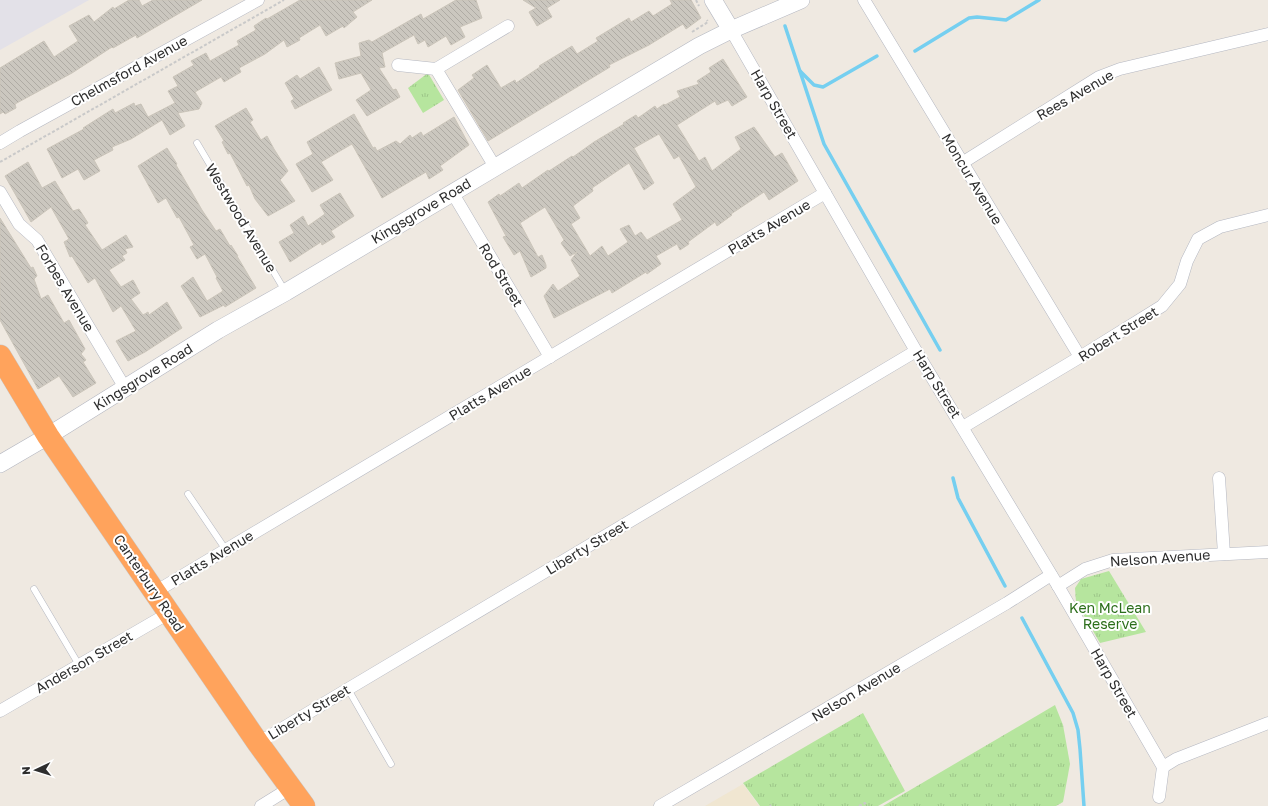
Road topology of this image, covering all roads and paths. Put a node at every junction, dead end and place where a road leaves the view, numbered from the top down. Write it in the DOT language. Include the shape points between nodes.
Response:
graph roads {
  1 [pos="258,0"];
  2 [pos="284,0"];
  3 [pos="713,0"];
  4 [pos="801,0"];
  5 [pos="864,0"];
  6 [pos="508,26"];
  7 [pos="731,30"];
  8 [pos="1268,34"];
  9 [pos="398,65"];
  10 [pos="436,69"];
  11 [pos="0,143"];
  12 [pos="196,144"];
  13 [pos="0,162"];
  14 [pos="962,163"];
  15 [pos="495,167"];
  16 [pos="0,192"];
  17 [pos="452,192"];
  18 [pos="825,194"];
  19 [pos="1268,215"];
  20 [pos="286,292"];
  21 [pos="916,351"];
  22 [pos="0,356"];
  23 [pos="550,357"];
  24 [pos="1080,357"];
  25 [pos="125,388"];
  26 [pos="963,427"];
  27 [pos="48,436"];
  28 [pos="0,464"];
  29 [pos="1219,478"];
  30 [pos="188,494"];
  31 [pos="226,550"];
  32 [pos="1268,552"];
  33 [pos="1224,554"];
  34 [pos="1051,576"];
  35 [pos="1058,586"];
  36 [pos="34,589"];
  37 [pos="155,592"];
  38 [pos="169,612"];
  39 [pos="79,665"];
  40 [pos="348,689"];
  41 [pos="0,711"];
  42 [pos="1268,723"];
  43 [pos="258,743"];
  44 [pos="391,764"];
  45 [pos="1163,766"];
  46 [pos="290,788"];
  47 [pos="1159,797"];
  48 [pos="261,806"];
  49 [pos="304,806"];
  50 [pos="660,806"];
  51 [pos="859,806"];
  52 [pos="867,806"];
  1 -- 11 [label="street, Chelmsford Avenue"];
  2 -- 13 [label="path"];
  3 -- 7 [label="main road, Harp Street"];
  4 -- 7 [label="main road, Kingsgrove Road"];
  5 -- 14 [label="street, Moncur Avenue"];
  6 -- 10 [label="street"];
  7 -- 15 [label="main road, Kingsgrove Road" via="699,46"];
  7 -- 18 [label="street, Harp Street"];
  8 -- 14 [label="street, Rees Avenue" via="1120,69 1099,77"];
  9 -- 10 [label="street"];
  10 -- 15 [label="street"];
  12 -- 20 [label="lane, Westwood Avenue"];
  14 -- 24 [label="street, Moncur Avenue"];
  15 -- 17 [label="main road, Kingsgrove Road"];
  16 -- 25 [label="street, Forbes Avenue" via="19,224 37,240"];
  17 -- 20 [label="main road, Kingsgrove Road"];
  17 -- 23 [label="street, Rod Street"];
  18 -- 21 [label="street, Harp Street"];
  18 -- 23 [label="street, Platts Avenue"];
  19 -- 24 [label="street, Robert Street" via="1220,227 1198,239 1187,261 1180,284 1162,306"];
  20 -- 25 [label="main road, Kingsgrove Road" via="218,330"];
  21 -- 26 [label="street, Harp Street"];
  21 -- 40 [label="street, Liberty Street"];
  22 -- 27 [label="highway, Canterbury Road"];
  23 -- 31 [label="street, Platts Avenue"];
  24 -- 26 [label="street, Robert Street"];
  25 -- 27 [label="main road, Kingsgrove Road"];
  26 -- 34 [label="street, Harp Street"];
  27 -- 28 [label="main road, Kingsgrove Road"];
  27 -- 37 [label="highway, Canterbury Road"];
  29 -- 33 [label="street"];
  30 -- 31 [label="lane"];
  31 -- 37 [label="street, Platts Avenue"];
  32 -- 33 [label="street, Nelson Avenue"];
  33 -- 35 [label="street, Nelson Avenue" via="1113,560 1085,569"];
  34 -- 35 [label="street, Harp Street"];
  34 -- 50 [label="street, Nelson Avenue"];
  35 -- 45 [label="street, Harp Street"];
  36 -- 39 [label="lane"];
  37 -- 38 [label="highway, Canterbury Road"];
  38 -- 39 [label="street, Anderson Street"];
  38 -- 43 [label="highway, Canterbury Road"];
  39 -- 41 [label="street, Anderson Street"];
  40 -- 43 [label="street, Liberty Street"];
  40 -- 44 [label="lane"];
  42 -- 45 [label="street"];
  43 -- 46 [label="highway, Canterbury Road"];
  45 -- 47 [label="street"];
  46 -- 48 [label="street"];
  46 -- 49 [label="highway, Canterbury Road"];
  51 -- 52 [label="path" via="865,802"];
}
